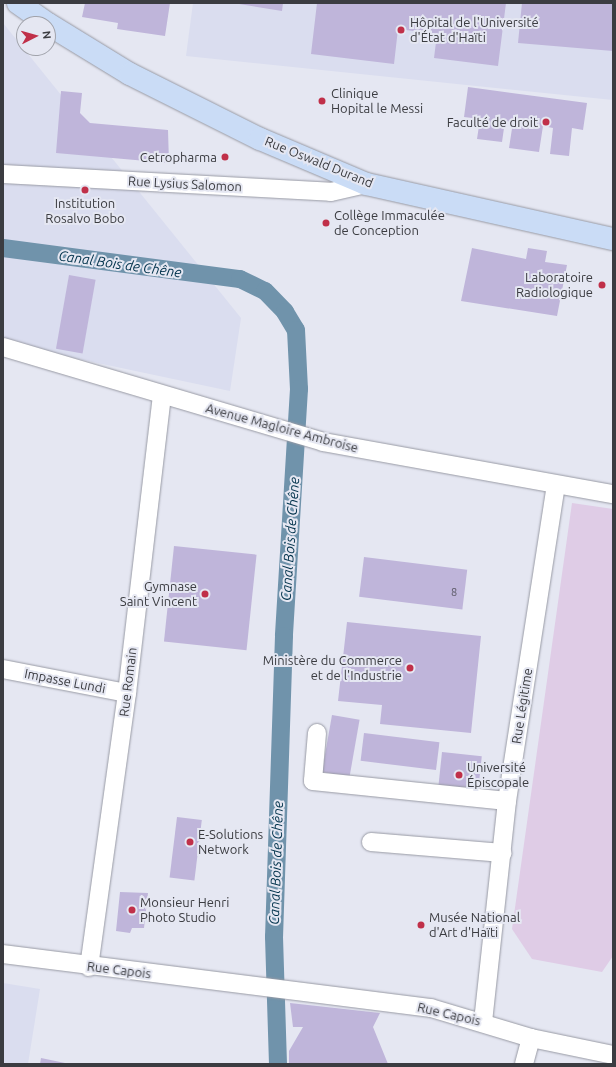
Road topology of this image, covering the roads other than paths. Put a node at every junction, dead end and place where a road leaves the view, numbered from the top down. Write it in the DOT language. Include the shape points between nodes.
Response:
graph roads {
  1 [pos="18,3"];
  2 [pos="37,16"];
  3 [pos="56,29"];
  4 [pos="3,174"];
  5 [pos="366,184"];
  6 [pos="613,239"];
  7 [pos="3,347"];
  8 [pos="162,396"];
  9 [pos="556,486"];
  10 [pos="613,494"];
  11 [pos="3,669"];
  12 [pos="127,693"];
  13 [pos="317,733"];
  14 [pos="507,801"];
  15 [pos="371,842"];
  16 [pos="503,853"];
  17 [pos="3,954"];
  18 [pos="89,967"];
  19 [pos="483,1022"];
  20 [pos="531,1038"];
  21 [pos="613,1055"];
  22 [pos="524,1064"];
  1 -- 2 [label="main road, Rue Oswald Durand"];
  3 -- 5 [label="main road, Rue Oswald Durand" via="130,74 260,139"];
  4 -- 5 [label="street, Rue Lysius Salomon" via="332,192"];
  5 -- 6 [label="main road, Rue Oswald Durand"];
  7 -- 8 [label="street, Avenue Magloire Ambroise"];
  8 -- 9 [label="street, Avenue Magloire Ambroise" via="323,442"];
  8 -- 12 [label="street, Rue Romain"];
  9 -- 10 [label="street, Avenue Magloire Ambroise"];
  9 -- 14 [label="street, Rue Légitime"];
  11 -- 12 [label="street, Impasse Lundi"];
  12 -- 18 [label="street, Rue Romain"];
  13 -- 14 [label="street" via="314,781"];
  14 -- 16 [label="street, Rue Légitime"];
  15 -- 16 [label="street"];
  16 -- 19 [label="street, Rue Légitime"];
  17 -- 18 [label="street, Rue Capois"];
  18 -- 19 [label="street, Rue Capois" via="431,1008"];
  19 -- 20 [label="street, Rue Capois"];
  20 -- 21 [label="street, Rue Capois"];
  20 -- 22 [label="street"];
}
